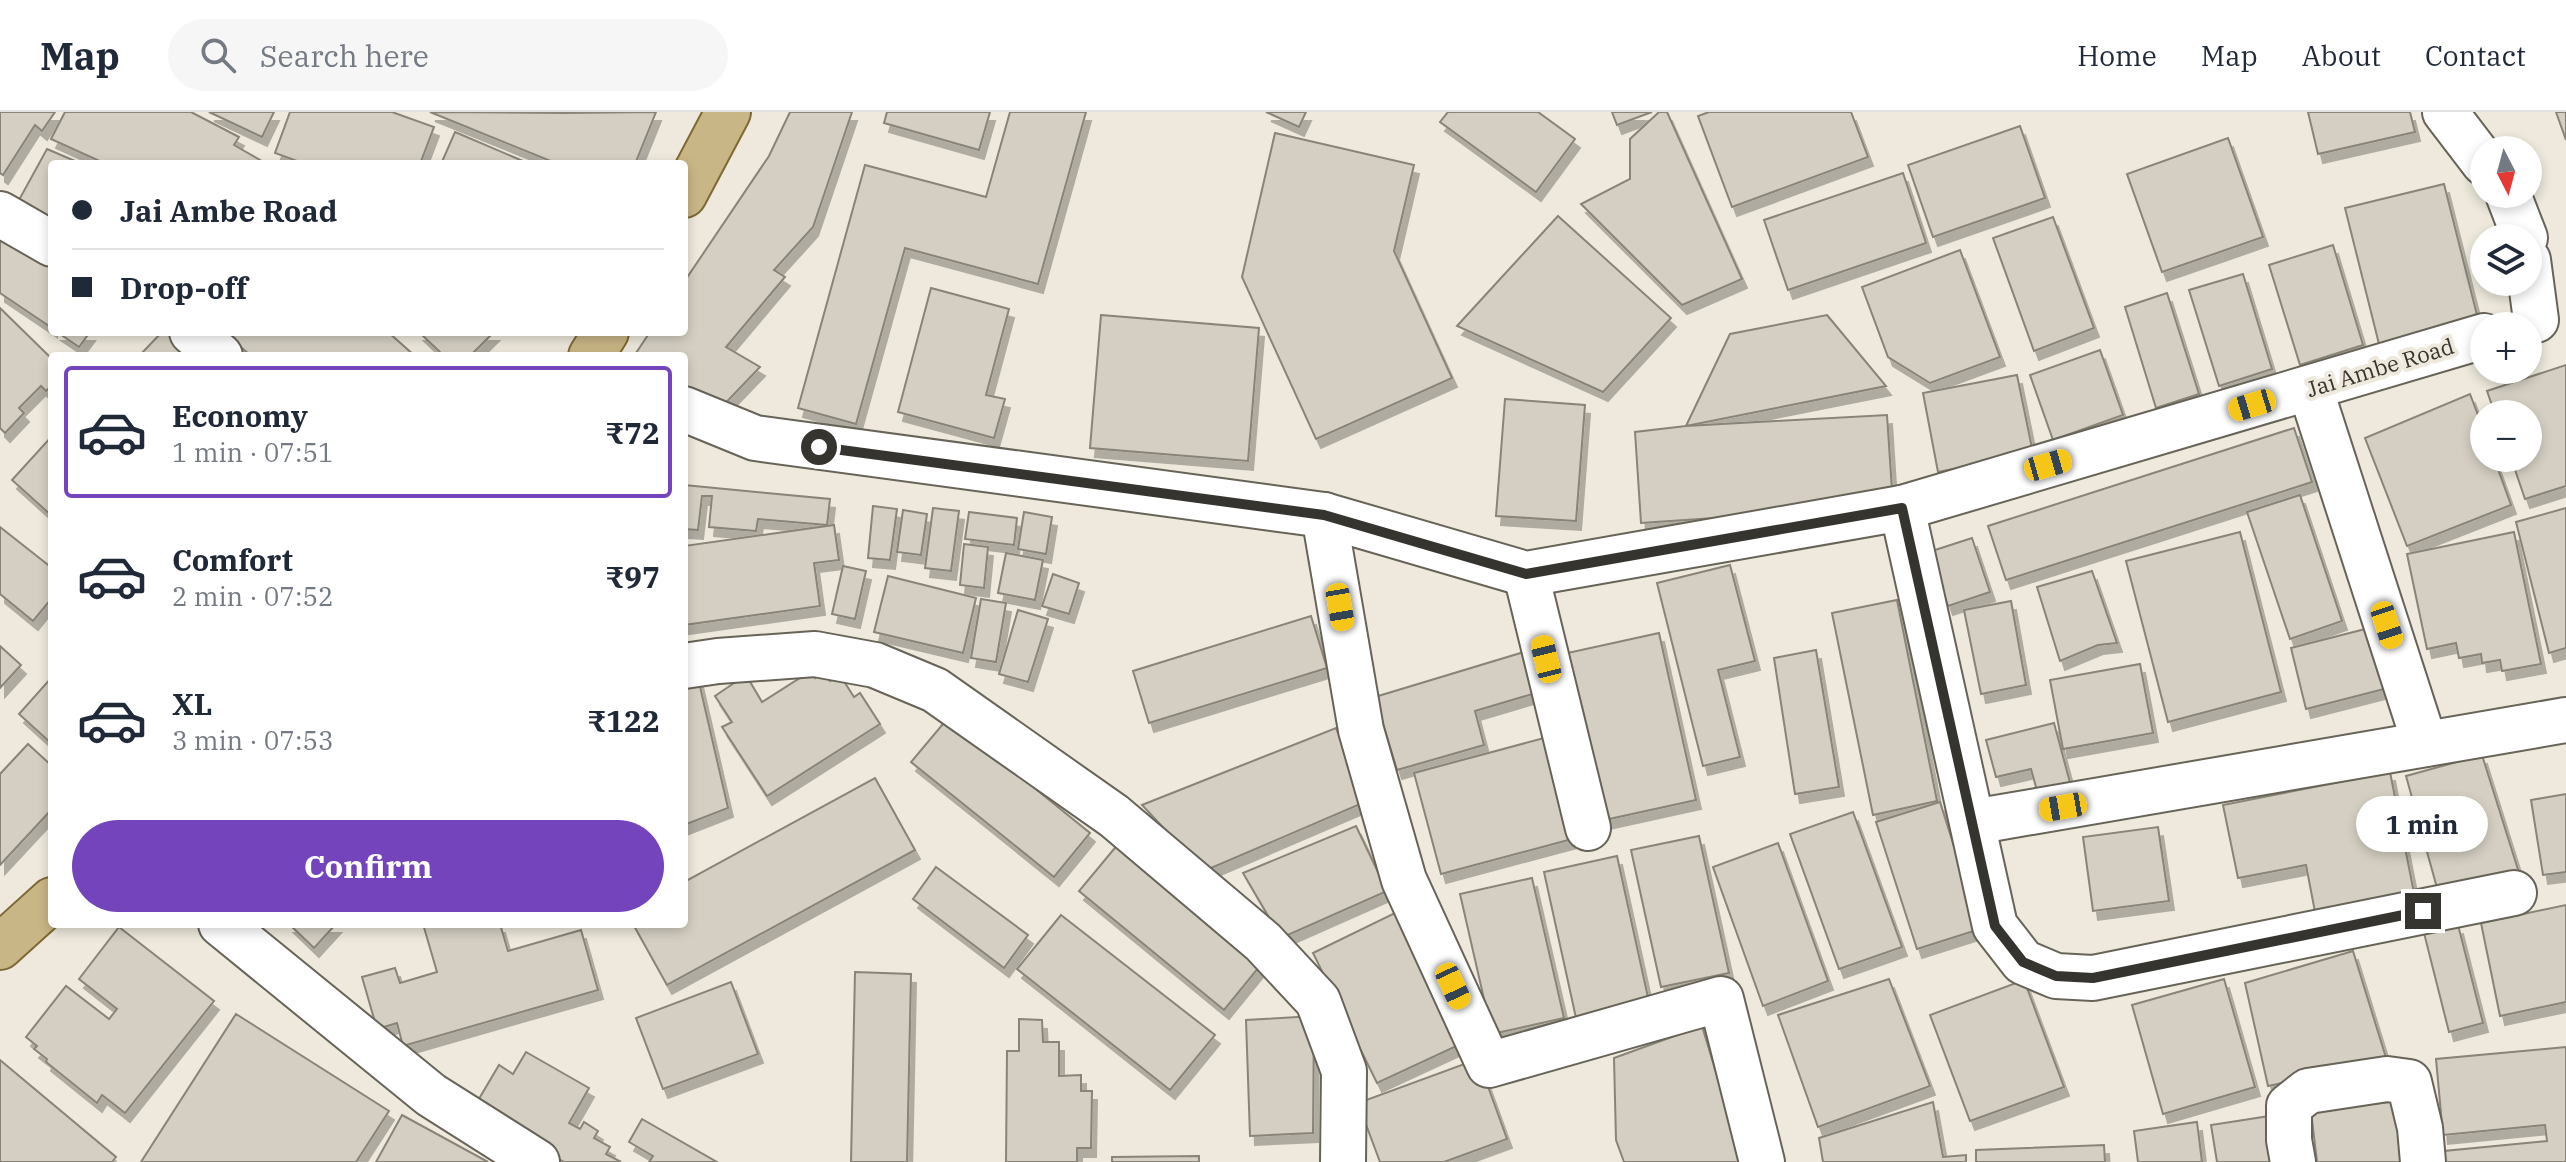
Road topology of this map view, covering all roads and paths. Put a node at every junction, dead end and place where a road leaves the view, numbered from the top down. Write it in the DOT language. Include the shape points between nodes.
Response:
graph roads {
  1 [pos="728,112"];
  2 [pos="2445,112"];
  3 [pos="2470,145"];
  4 [pos="688,187"];
  5 [pos="0,214"];
  6 [pos="48,242"];
  7 [pos="197,336"];
  8 [pos="2470,340"];
  9 [pos="215,352"];
  10 [pos="2310,388"];
  11 [pos="688,411"];
  12 [pos="1902,508"];
  13 [pos="1324,515"];
  14 [pos="1526,574"];
  15 [pos="688,665"];
  16 [pos="2566,720"];
  17 [pos="2425,744"];
  18 [pos="1973,822"];
  19 [pos="1588,828"];
  20 [pos="2514,893"];
  21 [pos="48,904"];
  22 [pos="226,928"];
  23 [pos="0,947"];
  24 [pos="537,1162"];
  25 [pos="1343,1162"];
  26 [pos="1762,1162"];
  27 [pos="2293,1162"];
  28 [pos="2423,1162"];
  1 -- 4 [label="main road"];
  2 -- 3 [label="street"];
  5 -- 6 [label="street"];
  7 -- 9 [label="street"];
  8 -- 10 [label="street, Jai Ambe Road"];
  10 -- 12 [label="street, Jai Ambe Road"];
  10 -- 17 [label="street"];
  11 -- 13 [label="street, Jai Ambe Road" via="755,438"];
  12 -- 14 [label="street, Jai Ambe Road"];
  12 -- 18 [label="street"];
  13 -- 14 [label="street, Jai Ambe Road"];
  13 -- 26 [label="street" via="1361,730 1404,880 1489,1065 1721,999"];
  14 -- 19 [label="street"];
  15 -- 25 [label="street" via="815,654 875,665 935,690 1114,816 1263,942 1318,1001 1344,1071"];
  16 -- 17 [label="street"];
  17 -- 18 [label="street"];
  18 -- 20 [label="street" via="1995,926 2023,962 2056,976 2093,978"];
  21 -- 23 [label="main road"];
  22 -- 24 [label="street" via="431,1095"];
  27 -- 28 [label="street" via="2289,1106 2308,1091 2387,1079 2409,1082"];
}
